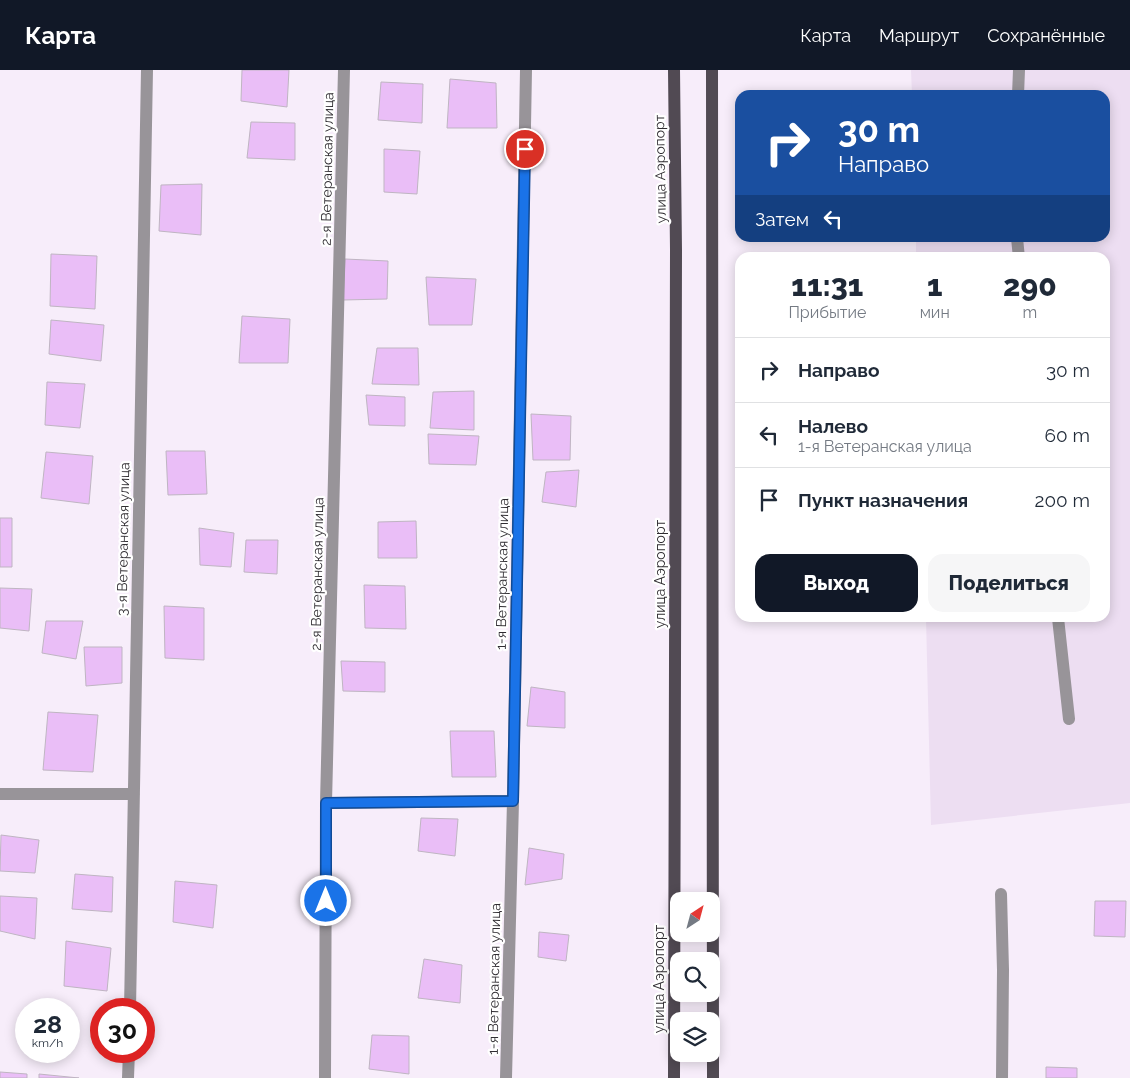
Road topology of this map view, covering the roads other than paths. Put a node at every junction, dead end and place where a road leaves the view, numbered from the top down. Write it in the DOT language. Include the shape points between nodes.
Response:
graph roads {
  1 [pos="147,70"];
  2 [pos="344,70"];
  3 [pos="526,70"];
  4 [pos="674,70"];
  5 [pos="712,70"];
  6 [pos="1020,70"];
  7 [pos="1018,90"];
  8 [pos="1058,622"];
  9 [pos="1069,719"];
  10 [pos="0,794"];
  11 [pos="134,794"];
  12 [pos="513,801"];
  13 [pos="326,803"];
  14 [pos="1001,894"];
  15 [pos="130,998"];
  16 [pos="129,1063"];
  17 [pos="128,1078"];
  18 [pos="325,1078"];
  19 [pos="506,1078"];
  20 [pos="674,1078"];
  21 [pos="712,1078"];
  22 [pos="1002,1078"];
  1 -- 11 [label="street, 3-я Ветеранская улица"];
  2 -- 13 [label="street, 2-я Ветеранская улица"];
  3 -- 12 [label="street, 1-я Ветеранская улица"];
  4 -- 20 [label="main road, улица Аэропорт"];
  5 -- 21 [label="main road"];
  6 -- 7 [label="street"];
  8 -- 9 [label="street"];
  10 -- 11 [label="street"];
  11 -- 15 [label="street, 3-я Ветеранская улица"];
  12 -- 13 [label="street"];
  12 -- 19 [label="street, 1-я Ветеранская улица"];
  13 -- 18 [label="street, 2-я Ветеранская улица"];
  14 -- 22 [label="street"];
  16 -- 17 [label="street"];
}
